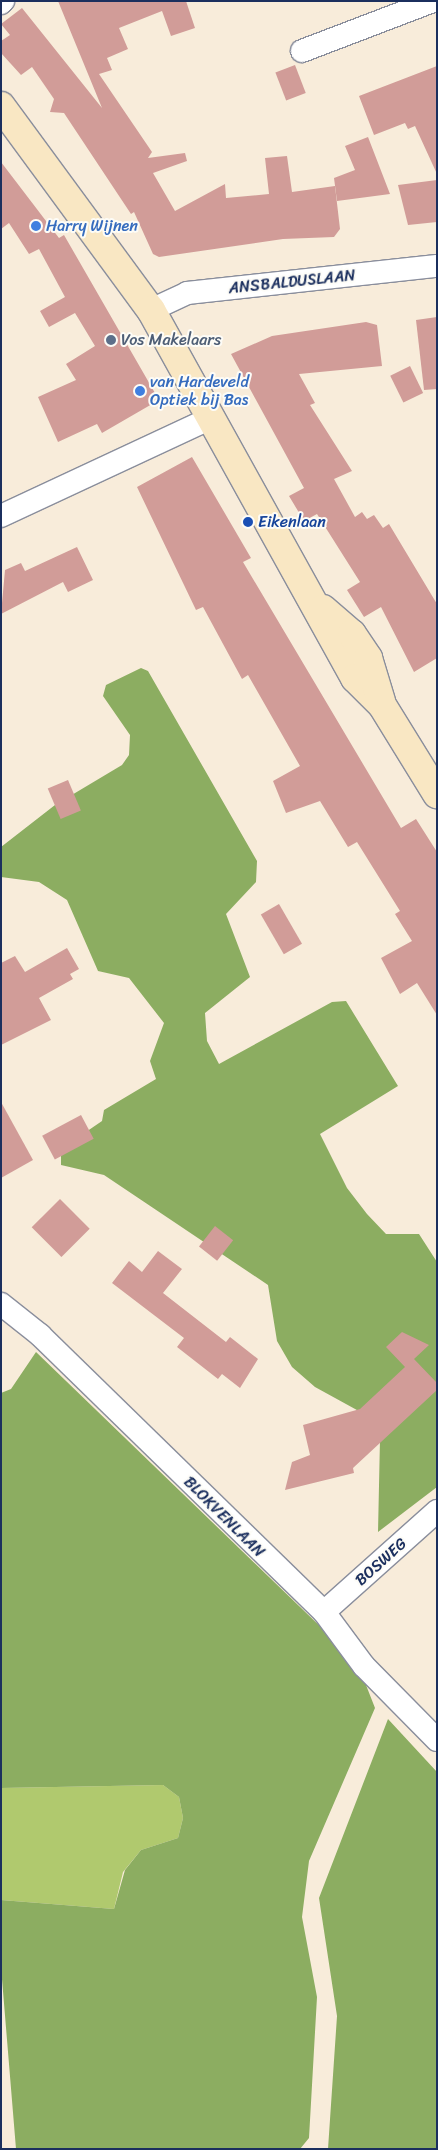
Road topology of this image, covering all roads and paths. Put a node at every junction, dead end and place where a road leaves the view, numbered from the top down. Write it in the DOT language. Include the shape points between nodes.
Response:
graph roads {
  1 [pos="432,1"];
  2 [pos="302,52"];
  3 [pos="1,106"];
  4 [pos="437,266"];
  5 [pos="151,310"];
  6 [pos="211,418"];
  7 [pos="1,516"];
  8 [pos="437,794"];
  9 [pos="1,1304"];
  10 [pos="437,1511"];
  11 [pos="324,1612"];
  12 [pos="437,1740"];
  1 -- 2 [label="street"];
  3 -- 5 [label="main road"];
  4 -- 5 [label="street, ANSBALDUSLAAN" via="187,293"];
  5 -- 6 [label="main road"];
  6 -- 7 [label="street"];
  6 -- 8 [label="main road" via="355,678 382,705"];
  9 -- 11 [label="street, BLOKVENLAAN" via="40,1335"];
  10 -- 11 [label="street, BOSWEG"];
  11 -- 12 [label="street, BLOKVENLAAN" via="364,1666"];
}
